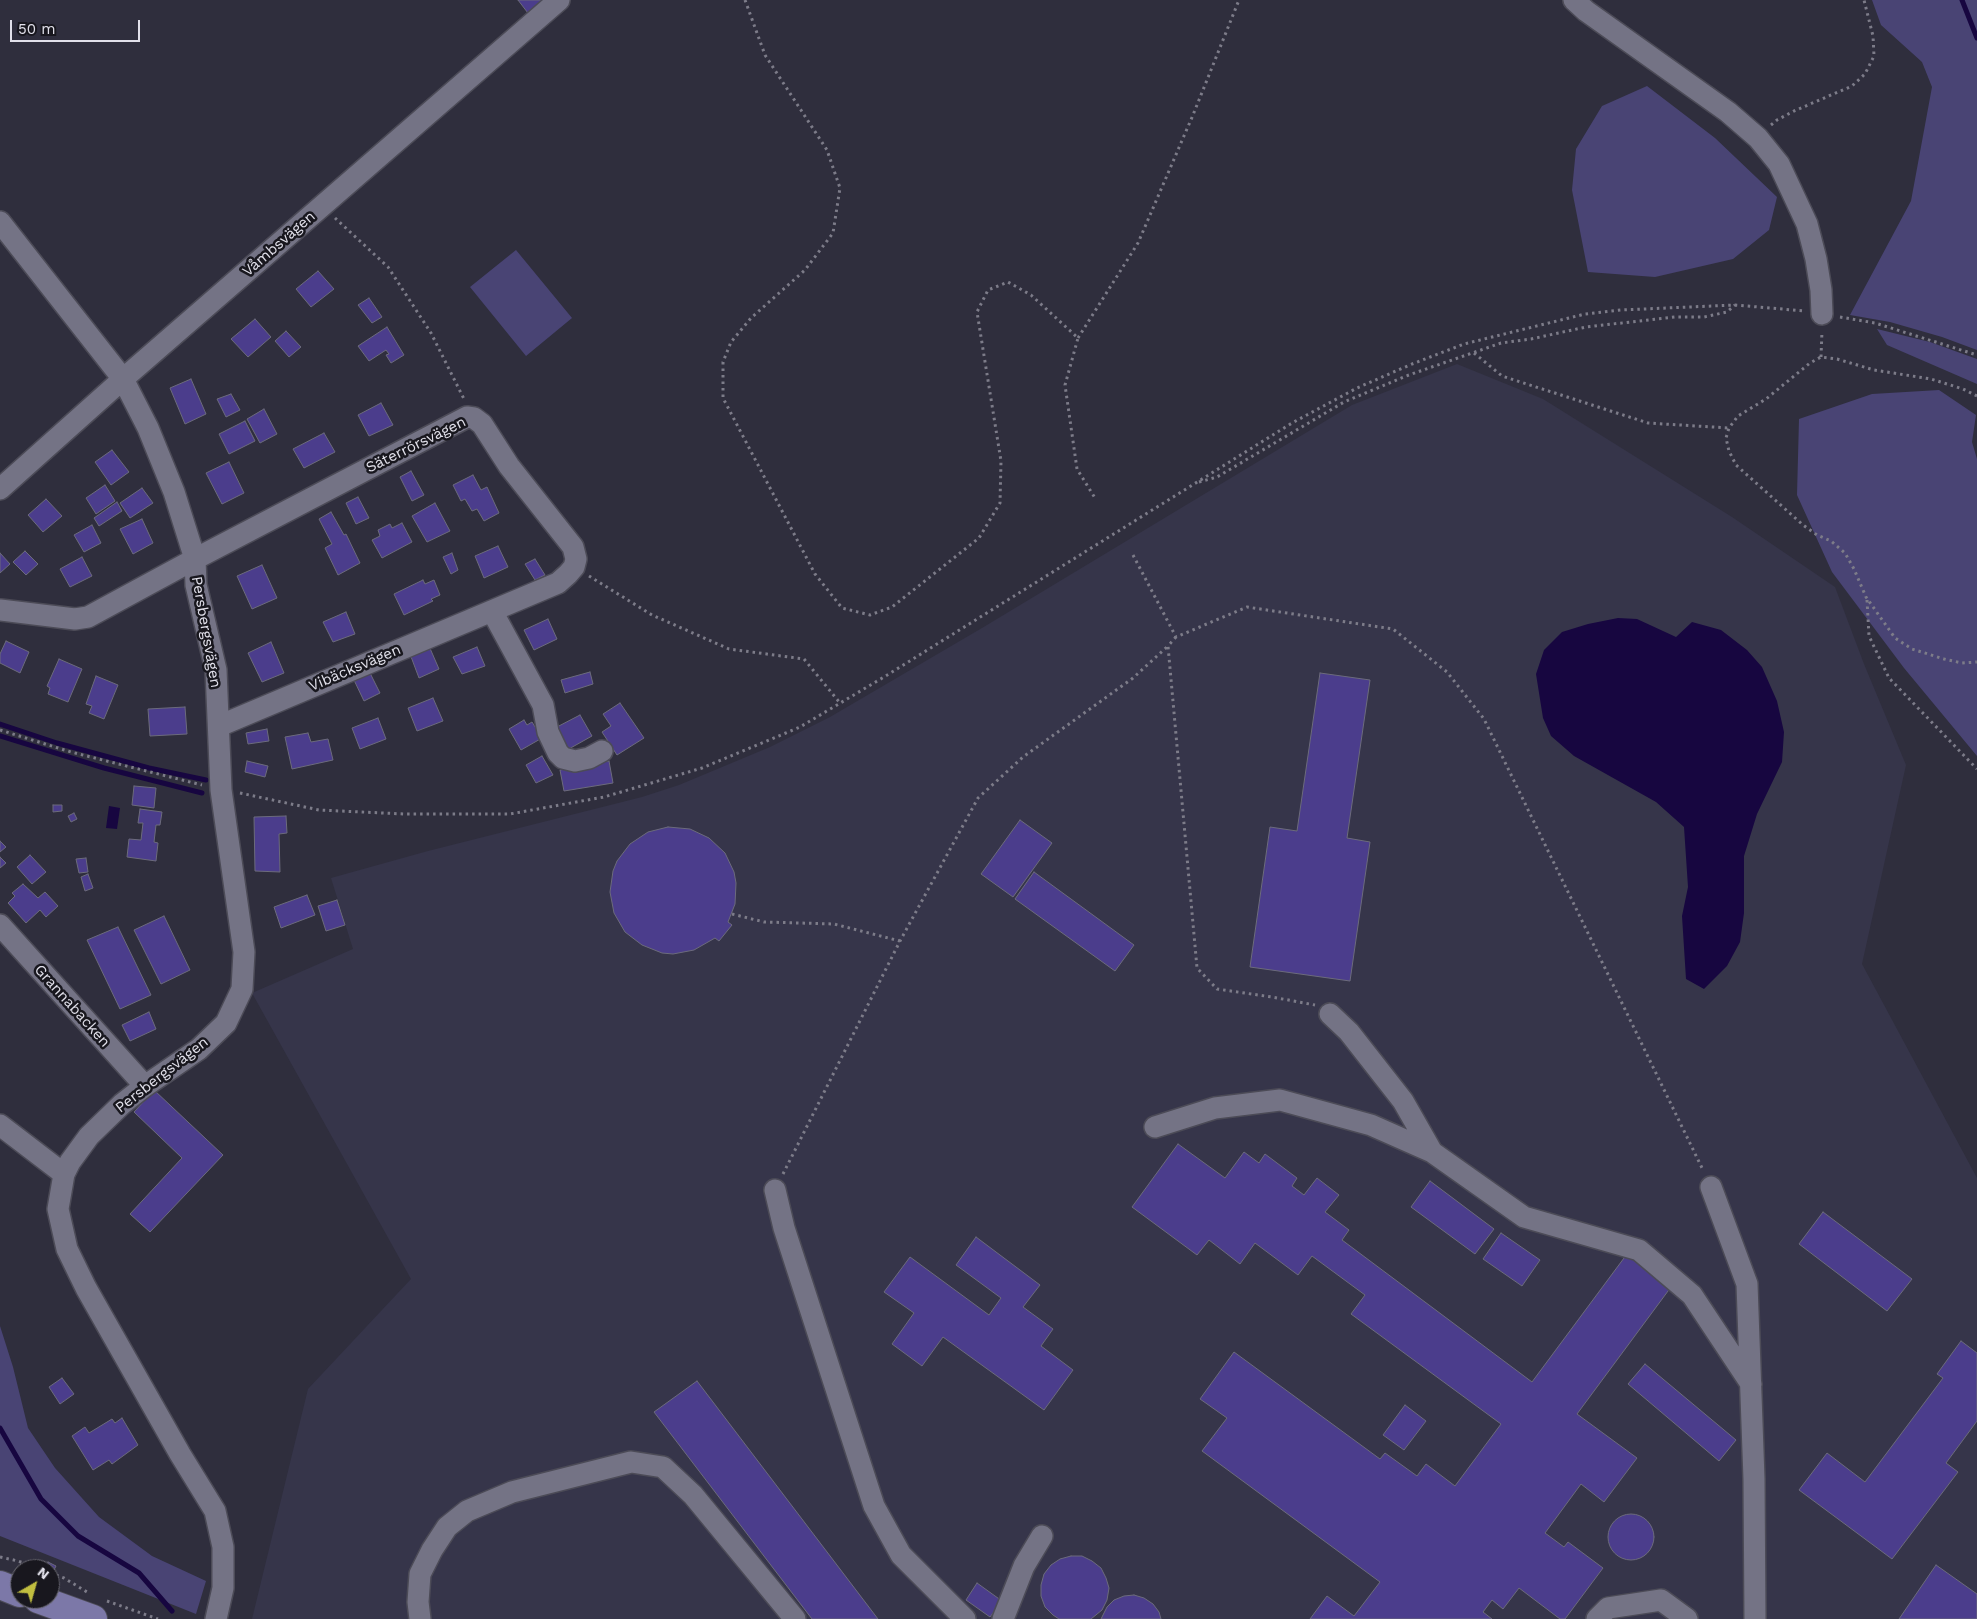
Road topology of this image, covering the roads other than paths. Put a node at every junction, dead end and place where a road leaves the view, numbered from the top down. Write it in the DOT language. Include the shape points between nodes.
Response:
graph roads {
  1 [pos="559,0"];
  2 [pos="1574,0"];
  3 [pos="0,222"];
  4 [pos="1822,314"];
  5 [pos="123,379"];
  6 [pos="0,489"];
  7 [pos="195,559"];
  8 [pos="574,567"];
  9 [pos="0,610"];
  10 [pos="492,611"];
  11 [pos="219,726"];
  12 [pos="602,751"];
  13 [pos="0,925"];
  14 [pos="1330,1014"];
  15 [pos="145,1086"];
  16 [pos="0,1125"];
  17 [pos="1156,1127"];
  18 [pos="1432,1152"];
  19 [pos="64,1174"];
  20 [pos="1711,1188"];
  21 [pos="775,1190"];
  22 [pos="1751,1384"];
  23 [pos="1042,1536"];
  24 [pos="60,1607"];
  25 [pos="92,1619"];
  26 [pos="216,1619"];
  27 [pos="420,1619"];
  28 [pos="795,1619"];
  29 [pos="965,1619"];
  30 [pos="1002,1619"];
  31 [pos="1597,1619"];
  32 [pos="1687,1619"];
  33 [pos="1754,1619"];
  1 -- 5 [label="street, Våmbsvägen"];
  2 -- 4 [label="street" via="1728,112 1758,138 1778,164 1807,224 1816,259"];
  3 -- 5 [label="street, Persbergsvägen"];
  5 -- 6 [label="street, Våmbsvägen"];
  5 -- 7 [label="street, Persbergsvägen" via="148,428 174,492"];
  7 -- 8 [label="street, Säterrörsvägen" via="467,417 482,424 509,466 572,547 576,559"];
  7 -- 9 [label="street, Säterrörsvägen" via="88,617 74,619"];
  7 -- 11 [label="street, Persbergsvägen" via="196,585 216,670"];
  8 -- 10 [label="street, Vibäcksvägen" via="558,583"];
  10 -- 11 [label="street, Vibäcksvägen"];
  10 -- 12 [label="street" via="543,705 548,732 558,753 575,761"];
  11 -- 15 [label="street, Persbergsvägen" via="222,790 244,952 242,989 226,1023 199,1049"];
  13 -- 15 [label="street, Grannabacken"];
  14 -- 18 [label="street" via="1349,1032 1403,1101"];
  15 -- 19 [label="street, Persbergsvägen" via="89,1136"];
  16 -- 19 [label="street"];
  17 -- 18 [label="street" via="1215,1108 1280,1100 1371,1125"];
  18 -- 22 [label="street" via="1524,1217 1639,1250 1692,1295"];
  19 -- 26 [label="street, Persbergsvägen" via="58,1208 67,1249 86,1288 215,1511 223,1547 223,1588"];
  20 -- 22 [label="street" via="1747,1284"];
  21 -- 29 [label="street" via="784,1228 874,1506 900,1555"];
  22 -- 33 [label="street"];
  23 -- 30 [label="street" via="1024,1566"];
  24 -- 25 [label="main road"];
  27 -- 28 [label="street" via="420,1574 447,1527 467,1511 512,1492 631,1462 663,1467 693,1495"];
  31 -- 32 [label="street" via="1608,1608 1661,1600"];
}
